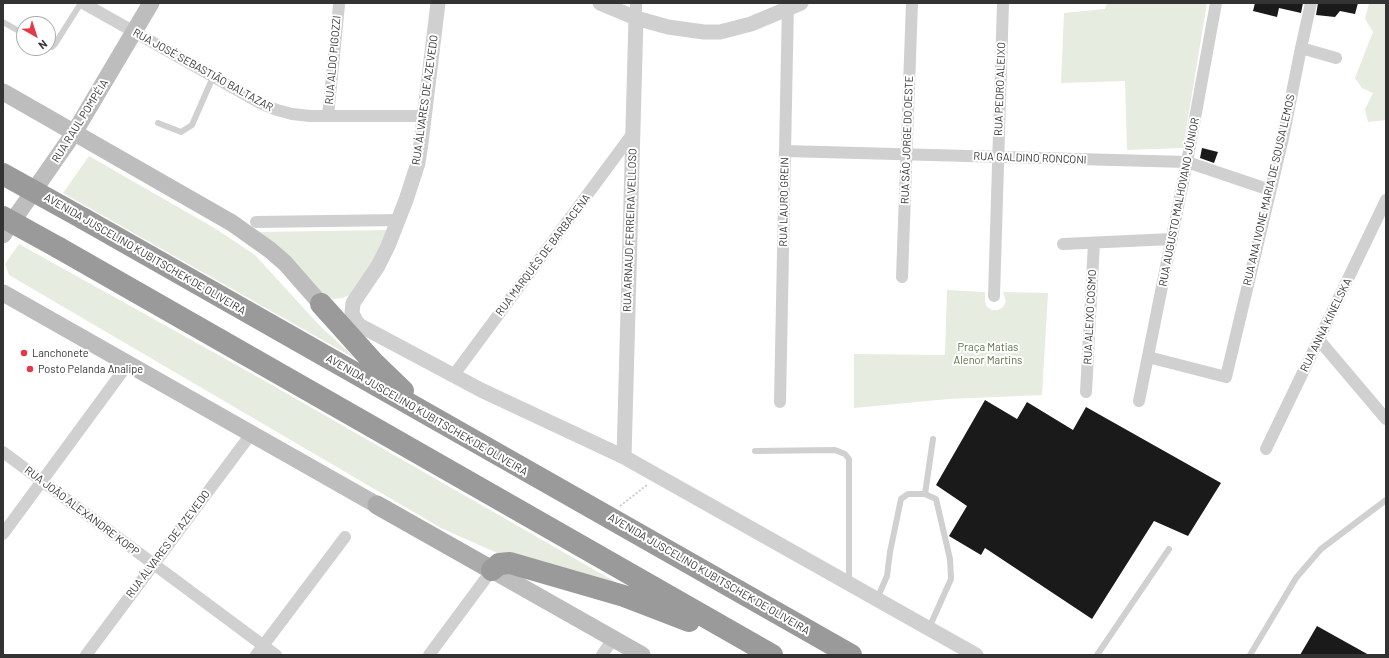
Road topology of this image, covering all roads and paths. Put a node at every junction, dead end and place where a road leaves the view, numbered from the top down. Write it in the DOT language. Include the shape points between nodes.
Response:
graph roads {
  1 [pos="82,3"];
  2 [pos="150,3"];
  3 [pos="438,3"];
  4 [pos="600,3"];
  5 [pos="912,3"];
  6 [pos="1003,3"];
  7 [pos="1216,3"];
  8 [pos="1311,3"];
  9 [pos="339,4"];
  10 [pos="793,5"];
  11 [pos="636,10"];
  12 [pos="3,22"];
  13 [pos="16,29"];
  14 [pos="134,32"];
  15 [pos="56,42"];
  16 [pos="1301,48"];
  17 [pos="1336,58"];
  18 [pos="214,77"];
  19 [pos="3,92"];
  20 [pos="328,116"];
  21 [pos="425,116"];
  22 [pos="158,124"];
  23 [pos="74,133"];
  24 [pos="633,133"];
  25 [pos="785,151"];
  26 [pos="907,154"];
  27 [pos="998,157"];
  28 [pos="1187,162"];
  29 [pos="3,174"];
  30 [pos="1270,190"];
  31 [pos="1386,200"];
  32 [pos="3,217"];
  33 [pos="399,220"];
  34 [pos="256,222"];
  35 [pos="3,235"];
  36 [pos="1172,239"];
  37 [pos="1094,243"];
  38 [pos="1063,244"];
  39 [pos="902,277"];
  40 [pos="3,293"];
  41 [pos="994,296"];
  42 [pos="321,304"];
  43 [pos="1319,340"];
  44 [pos="1148,357"];
  45 [pos="128,364"];
  46 [pos="454,376"];
  47 [pos="1086,392"];
  48 [pos="1139,401"];
  49 [pos="780,402"];
  50 [pos="432,418"];
  51 [pos="1386,419"];
  52 [pos="251,434"];
  53 [pos="933,439"];
  54 [pos="1266,450"];
  55 [pos="4,451"];
  56 [pos="755,451"];
  57 [pos="624,457"];
  58 [pos="658,476"];
  59 [pos="42,481"];
  60 [pos="925,494"];
  61 [pos="1386,500"];
  62 [pos="377,505"];
  63 [pos="607,516"];
  64 [pos="3,534"];
  65 [pos="345,537"];
  66 [pos="1169,549"];
  67 [pos="154,564"];
  68 [pos="492,570"];
  69 [pos="849,584"];
  70 [pos="877,599"];
  71 [pos="929,628"];
  72 [pos="613,639"];
  73 [pos="260,650"];
  74 [pos="86,655"];
  75 [pos="276,655"];
  76 [pos="429,655"];
  77 [pos="602,655"];
  78 [pos="642,655"];
  79 [pos="765,655"];
  80 [pos="772,655"];
  81 [pos="851,655"];
  82 [pos="976,655"];
  83 [pos="1097,655"];
  84 [pos="1250,655"];
  1 -- 14 [label="street, RUA JOSÉ SEBASTIÃO BALTAZAR"];
  1 -- 15 [label="lane"];
  2 -- 14 [label="main road, RUA RAUL POMPÉIA"];
  3 -- 21 [label="street, RUA ÁLVARES DE AZEVEDO"];
  4 -- 11 [label="street"];
  5 -- 26 [label="street, RUA SÃO JORGE DO OESTE"];
  6 -- 27 [label="street, RUA PEDRO ALEIXO"];
  7 -- 28 [label="street, RUA AUGUSTO MALHOVANO JÚNIOR"];
  8 -- 16 [label="street, RUA ANA IVONE MARIA DE SOUSA LEMOS"];
  9 -- 20 [label="street, RUA ALDO PIGOZZI"];
  10 -- 11 [label="street" via="751,24 720,32 688,31 668,27"];
  10 -- 25 [label="street, RUA LAURO GREIN"];
  11 -- 24 [label="street, RUA ARNAUD FERREIRA VELLOSO"];
  12 -- 13 [label="lane"];
  14 -- 18 [label="street, RUA JOSÉ SEBASTIÃO BALTAZAR"];
  14 -- 23 [label="main road, RUA RAUL POMPÉIA"];
  16 -- 17 [label="street"];
  16 -- 30 [label="street, RUA ANA IVONE MARIA DE SOUSA LEMOS"];
  18 -- 20 [label="street, RUA JOSÉ SEBASTIÃO BALTAZAR" via="277,110 292,114"];
  18 -- 22 [label="lane" via="192,125 181,132"];
  19 -- 23 [label="main road"];
  20 -- 21 [label="street, RUA JOSÉ SEBASTIÃO BALTAZAR"];
  21 -- 33 [label="street, RUA ÁLVARES DE AZEVEDO" via="418,163"];
  23 -- 35 [label="main road, RUA RAUL POMPÉIA"];
  23 -- 42 [label="main road" via="207,208 254,238 285,263"];
  24 -- 46 [label="street, RUA MARQUÊS DE BARBACENA"];
  24 -- 57 [label="street, RUA ARNAUD FERREIRA VELLOSO"];
  25 -- 26 [label="street, RUA GALDINO RONCONI"];
  25 -- 49 [label="street, RUA LAURO GREIN"];
  26 -- 27 [label="street, RUA GALDINO RONCONI"];
  26 -- 39 [label="street, RUA SÃO JORGE DO OESTE"];
  27 -- 28 [label="street, RUA GALDINO RONCONI"];
  27 -- 41 [label="street, RUA PEDRO ALEIXO"];
  28 -- 30 [label="street, RUA GALDINO RONCONI"];
  28 -- 36 [label="street, RUA AUGUSTO MALHOVANO JÚNIOR"];
  29 -- 50 [label="highway, AVENIDA JUSCELINO KUBITSCHEK DE OLIVEIRA, bridge"];
  30 -- 44 [label="street, RUA ANA IVONE MARIA DE SOUSA LEMOS" via="1226,377"];
  31 -- 43 [label="street, RUA ANNA KINELSKA"];
  32 -- 80 [label="highway, bridge"];
  33 -- 34 [label="street"];
  33 -- 46 [label="street, RUA ÁLVARES DE AZEVEDO" via="383,257 353,303 352,313 359,325"];
  36 -- 37 [label="street"];
  36 -- 44 [label="street, RUA AUGUSTO MALHOVANO JÚNIOR"];
  37 -- 38 [label="street"];
  37 -- 47 [label="street, RUA ALEIXO COSMO"];
  40 -- 45 [label="main road"];
  42 -- 50 [label="highway" via="384,373"];
  43 -- 51 [label="street"];
  43 -- 54 [label="street, RUA ANNA KINELSKA"];
  44 -- 48 [label="street, RUA AUGUSTO MALHOVANO JÚNIOR"];
  45 -- 52 [label="main road"];
  45 -- 59 [label="street"];
  46 -- 57 [label="street"];
  50 -- 63 [label="highway, AVENIDA JUSCELINO KUBITSCHEK DE OLIVEIRA"];
  52 -- 62 [label="main road"];
  52 -- 67 [label="street, RUA ÁLVARES DE AZEVEDO"];
  53 -- 60 [label="lane"];
  55 -- 59 [label="street, RUA JOÃO ALEXANDRE KOPP"];
  56 -- 69 [label="lane" via="835,450 845,454 849,459"];
  57 -- 58 [label="street"];
  58 -- 63 [label="path"];
  58 -- 69 [label="street"];
  59 -- 64 [label="street"];
  59 -- 67 [label="street, RUA JOÃO ALEXANDRE KOPP"];
  60 -- 70 [label="lane" via="908,494 901,499 887,576"];
  60 -- 71 [label="lane" via="936,499 950,559 951,579"];
  61 -- 84 [label="lane" via="1316,555 1296,578"];
  62 -- 68 [label="main road"];
  63 -- 81 [label="highway, AVENIDA JUSCELINO KUBITSCHEK DE OLIVEIRA"];
  65 -- 73 [label="street"];
  66 -- 83 [label="lane"];
  67 -- 73 [label="street, RUA JOÃO ALEXANDRE KOPP"];
  67 -- 74 [label="street, RUA ÁLVARES DE AZEVEDO"];
  68 -- 72 [label="main road"];
  68 -- 76 [label="street"];
  68 -- 79 [label="highway" via="499,564 510,563 624,596 666,611"];
  69 -- 70 [label="street"];
  70 -- 71 [label="street"];
  71 -- 82 [label="street"];
  72 -- 77 [label="street"];
  72 -- 78 [label="main road"];
  73 -- 75 [label="street, RUA JOÃO ALEXANDRE KOPP"];
}
